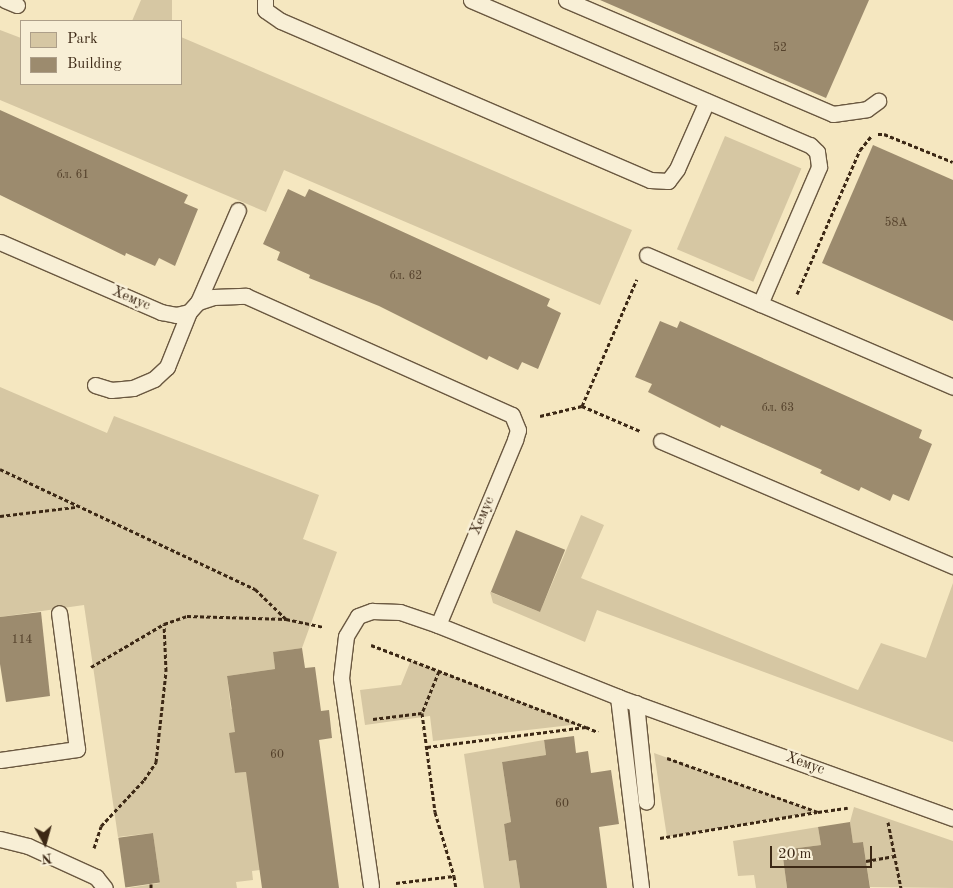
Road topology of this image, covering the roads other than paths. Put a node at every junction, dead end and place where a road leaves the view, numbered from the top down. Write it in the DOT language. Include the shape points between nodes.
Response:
graph roads {
  1 [pos="265,0"];
  2 [pos="471,0"];
  3 [pos="566,0"];
  4 [pos="707,101"];
  5 [pos="878,101"];
  6 [pos="238,210"];
  7 [pos="0,242"];
  8 [pos="647,255"];
  9 [pos="760,304"];
  10 [pos="194,307"];
  11 [pos="95,385"];
  12 [pos="953,387"];
  13 [pos="661,441"];
  14 [pos="953,566"];
  15 [pos="59,613"];
  16 [pos="438,624"];
  17 [pos="618,697"];
  18 [pos="636,703"];
  19 [pos="0,760"];
  20 [pos="646,802"];
  21 [pos="953,818"];
  22 [pos="0,839"];
  23 [pos="100,882"];
  24 [pos="371,886"];
  25 [pos="641,888"];
  1 -- 4 [label="lane" via="265,10 281,21 650,180 668,181 677,169"];
  2 -- 4 [label="lane"];
  3 -- 5 [label="lane" via="832,114 868,109"];
  4 -- 9 [label="lane" via="810,145 817,152 819,167"];
  6 -- 10 [label="lane"];
  7 -- 10 [label="lane, Хемус" via="161,312 176,315"];
  8 -- 9 [label="lane"];
  9 -- 12 [label="lane"];
  10 -- 11 [label="lane" via="166,367 154,379 133,388 111,390"];
  10 -- 16 [label="lane, Хемус" via="230,294 246,296 504,411 517,422 515,440"];
  13 -- 14 [label="lane"];
  15 -- 19 [label="lane" via="77,749"];
  16 -- 17 [label="lane, Хемус"];
  16 -- 24 [label="lane" via="400,612 372,611 358,616 346,636 341,678"];
  17 -- 18 [label="lane, Хемус"];
  17 -- 25 [label="lane"];
  18 -- 20 [label="lane"];
  18 -- 21 [label="lane, Хемус"];
  22 -- 23 [label="lane" via="28,846"];
}
